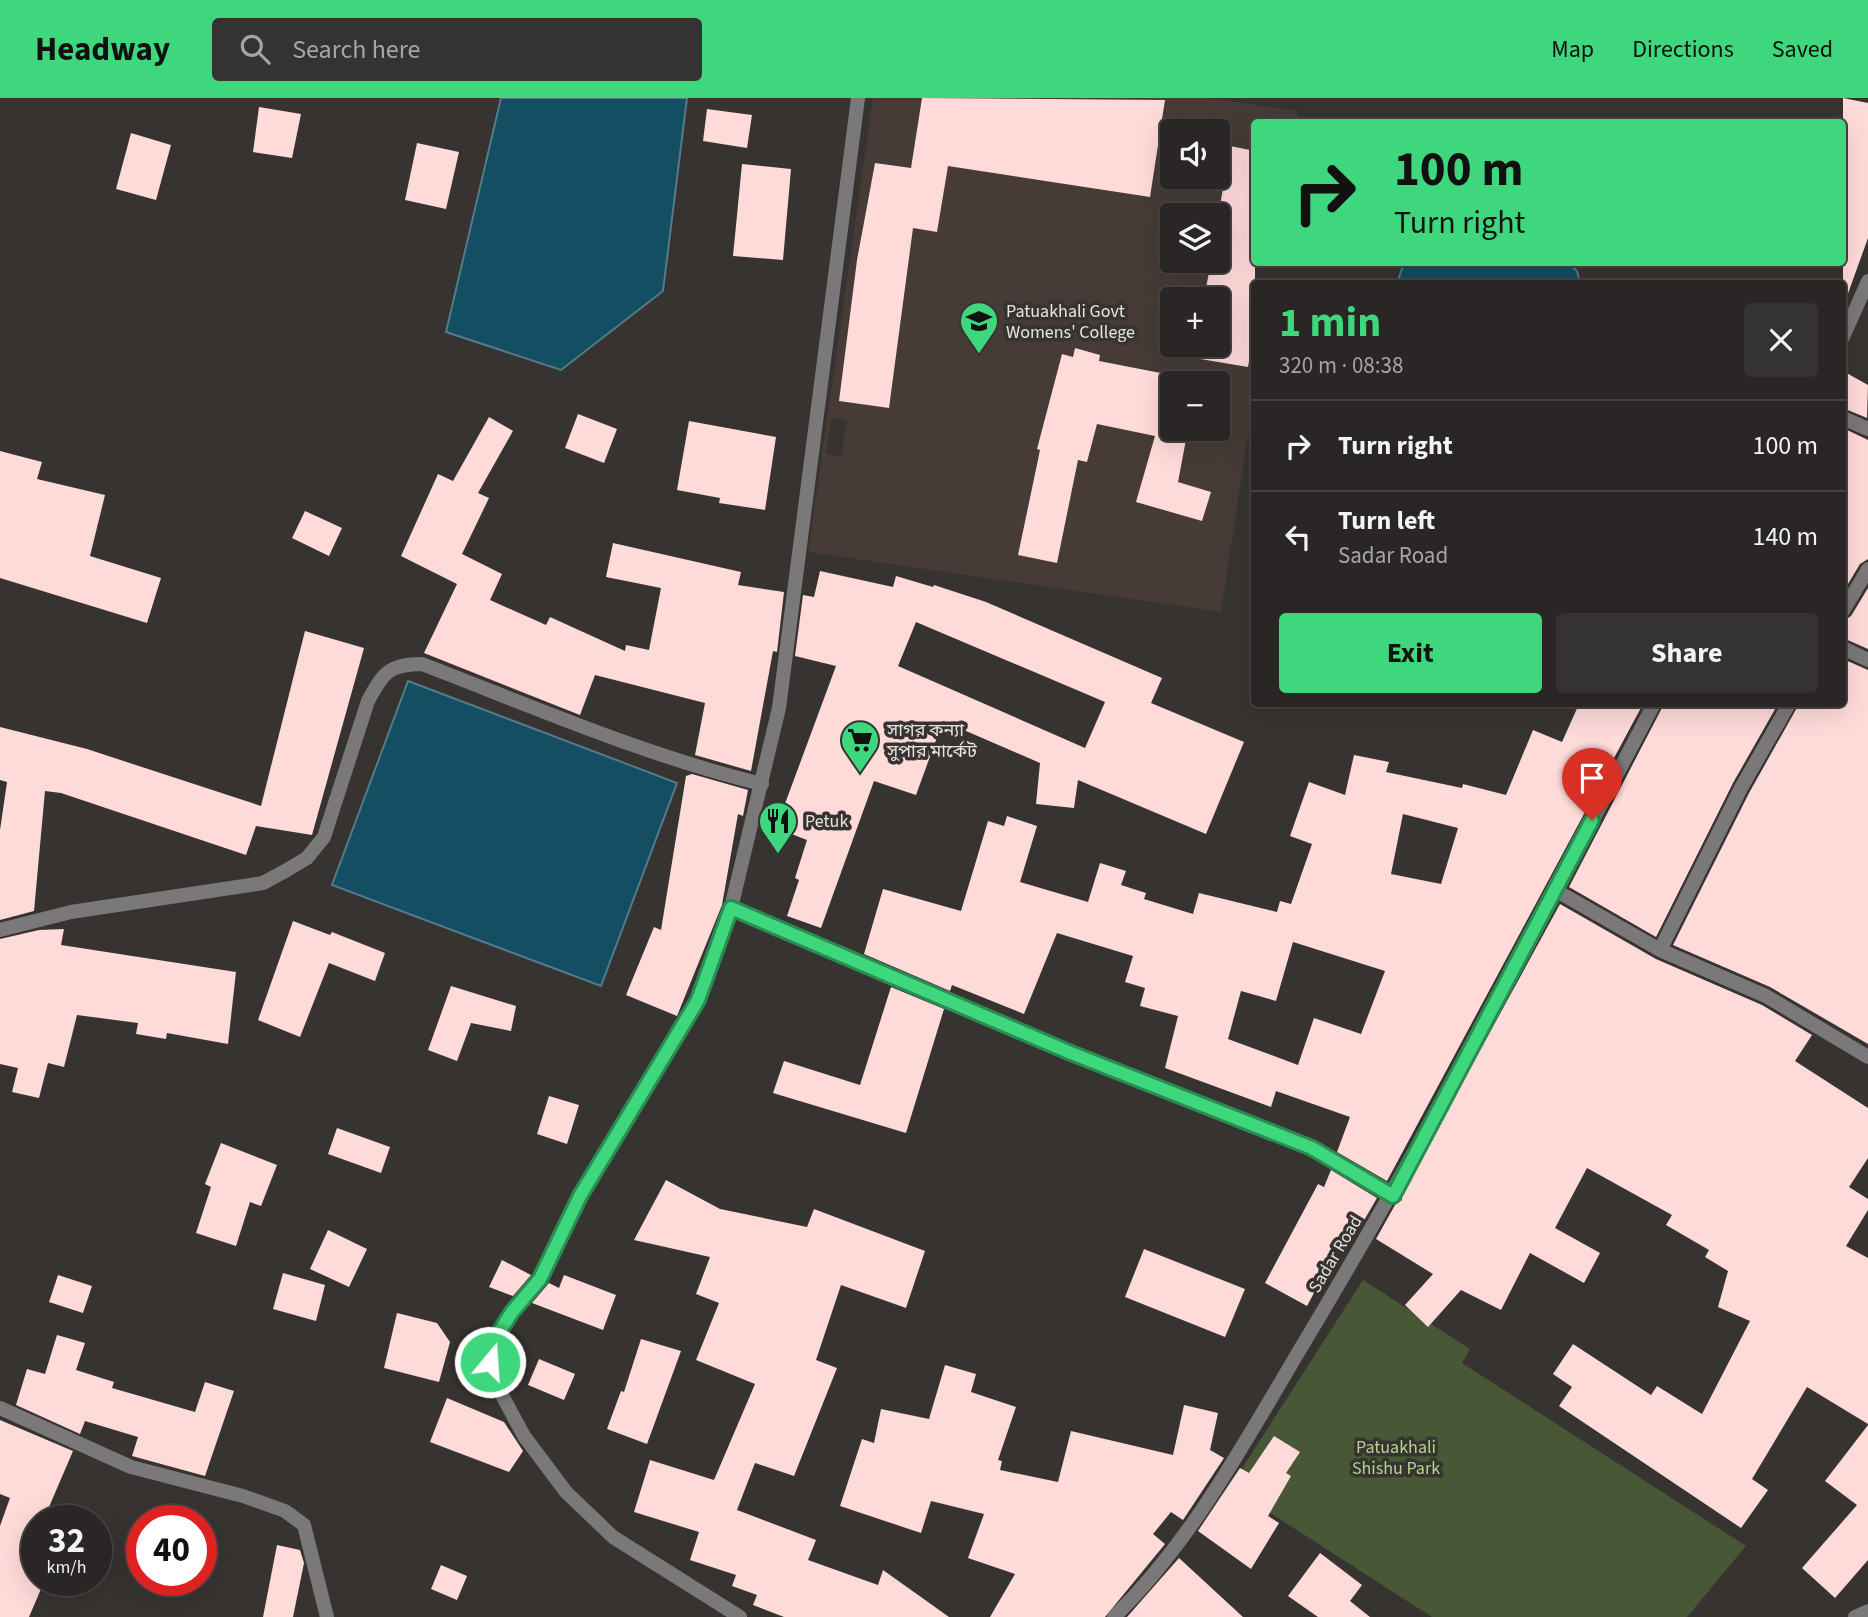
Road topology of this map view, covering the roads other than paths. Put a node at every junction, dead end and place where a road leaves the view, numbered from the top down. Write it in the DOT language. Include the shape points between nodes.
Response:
graph roads {
  1 [pos="858,98"];
  2 [pos="1868,281"];
  3 [pos="1846,330"];
  4 [pos="1846,419"];
  5 [pos="1868,429"];
  6 [pos="1868,569"];
  7 [pos="1846,606"];
  8 [pos="1846,649"];
  9 [pos="1868,660"];
  10 [pos="1652,707"];
  11 [pos="1787,707"];
  12 [pos="762,784"];
  13 [pos="1555,891"];
  14 [pos="731,908"];
  15 [pos="0,930"];
  16 [pos="1660,950"];
  17 [pos="1868,1057"];
  18 [pos="1393,1196"];
  19 [pos="0,1408"];
  20 [pos="1868,1611"];
  21 [pos="327,1617"];
  22 [pos="740,1617"];
  23 [pos="1114,1617"];
  24 [pos="1855,1617"];
  1 -- 12 [label="street" via="779,708"];
  2 -- 3 [label="street"];
  4 -- 5 [label="street"];
  6 -- 7 [label="street"];
  8 -- 9 [label="street"];
  10 -- 13 [label="street, Sadar Road"];
  11 -- 16 [label="street"];
  12 -- 14 [label="street"];
  12 -- 15 [label="street" via="641,747 422,664 402,664 379,680 368,701 324,837 307,858 263,883 71,912"];
  13 -- 16 [label="street"];
  13 -- 18 [label="street, Sadar Road"];
  14 -- 18 [label="street" via="1071,1053 1312,1148"];
  14 -- 22 [label="street" via="698,1000 580,1196 540,1279 496,1337 490,1362 524,1436 566,1492 613,1537"];
  16 -- 17 [label="street" via="1766,996"];
  18 -- 23 [label="street, Sadar Road" via="1233,1461 1149,1583"];
  19 -- 21 [label="street" via="131,1467 285,1511 304,1525"];
  20 -- 24 [label="street"];
}
